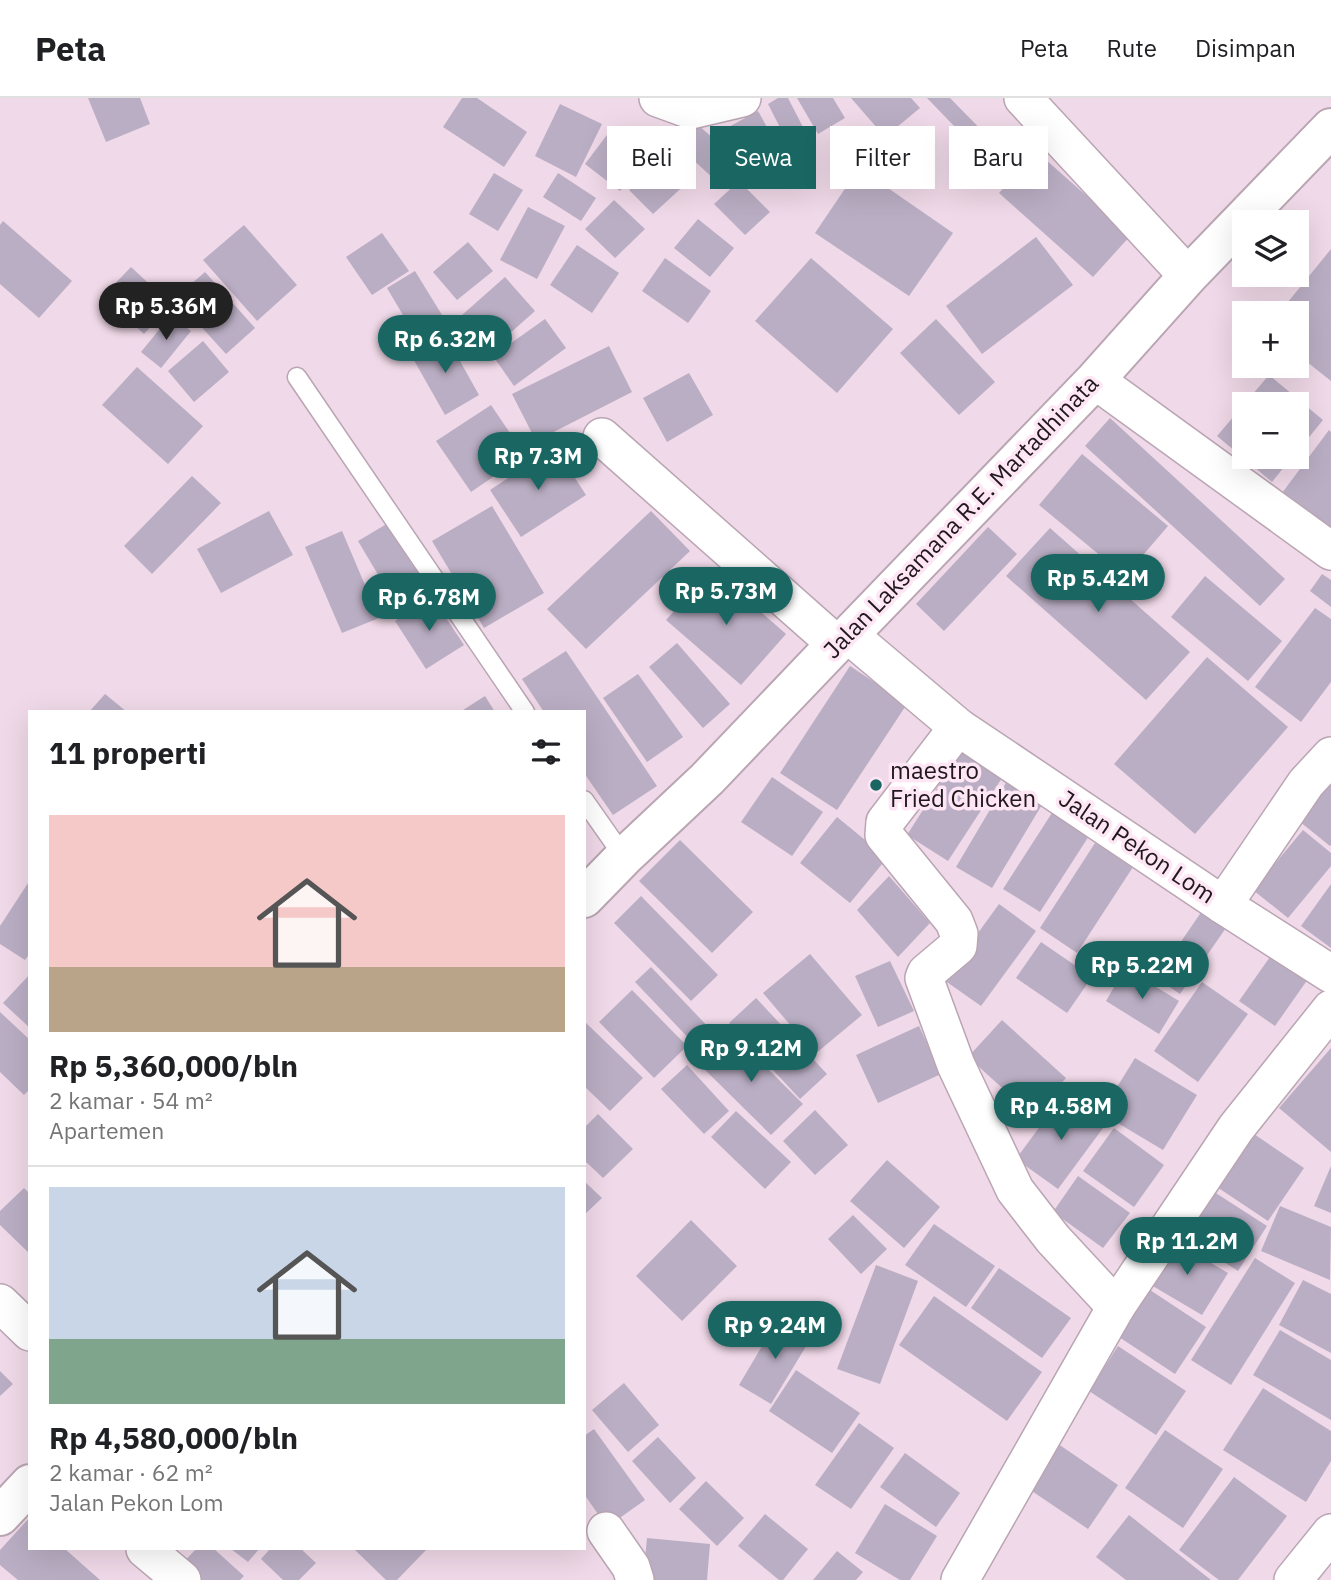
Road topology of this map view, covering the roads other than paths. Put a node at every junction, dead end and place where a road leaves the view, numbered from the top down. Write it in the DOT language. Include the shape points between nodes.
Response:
graph roads {
  1 [pos="658,98"];
  2 [pos="742,98"];
  3 [pos="1023,98"];
  4 [pos="1331,128"];
  5 [pos="1188,276"];
  6 [pos="297,377"];
  7 [pos="1095,380"];
  8 [pos="602,437"];
  9 [pos="1331,551"];
  10 [pos="843,640"];
  11 [pos="524,710"];
  12 [pos="958,727"];
  13 [pos="1331,757"];
  14 [pos="586,803"];
  15 [pos="624,857"];
  16 [pos="586,896"];
  17 [pos="1223,905"];
  18 [pos="1331,974"];
  19 [pos="1331,1009"];
  20 [pos="0,1303"];
  21 [pos="1116,1307"];
  22 [pos="28,1330"];
  23 [pos="28,1486"];
  24 [pos="0,1516"];
  25 [pos="606,1531"];
  26 [pos="1331,1533"];
  27 [pos="146,1550"];
  28 [pos="182,1580"];
  29 [pos="635,1580"];
  30 [pos="961,1580"];
  31 [pos="1293,1580"];
  1 -- 2 [label="street" via="691,110"];
  3 -- 5 [label="street"];
  4 -- 5 [label="main road, Jalan Laksamana R.E. Martadhinata"];
  5 -- 7 [label="main road, Jalan Laksamana R.E. Martadhinata"];
  6 -- 11 [label="lane"];
  7 -- 9 [label="street"];
  7 -- 10 [label="main road, Jalan Laksamana R.E. Martadhinata"];
  8 -- 10 [label="street, Jalan Pekon Lom"];
  10 -- 12 [label="street, Jalan Pekon Lom"];
  10 -- 15 [label="main road, Jalan Laksamana R.E. Martadhinata"];
  12 -- 17 [label="street, Jalan Pekon Lom"];
  12 -- 21 [label="street" via="885,822 884,835 954,921 959,934 958,946 924,978 956,1065 1015,1190"];
  13 -- 17 [label="street" via="1306,783"];
  14 -- 15 [label="lane"];
  15 -- 16 [label="main road, Jalan Laksamana R.E. Martadhinata"];
  17 -- 18 [label="street, Jalan Pekon Lom"];
  19 -- 21 [label="street" via="1236,1128"];
  20 -- 22 [label="street"];
  21 -- 30 [label="street"];
  23 -- 24 [label="main road"];
  25 -- 29 [label="street"];
  26 -- 31 [label="street"];
  27 -- 28 [label="street"];
}
